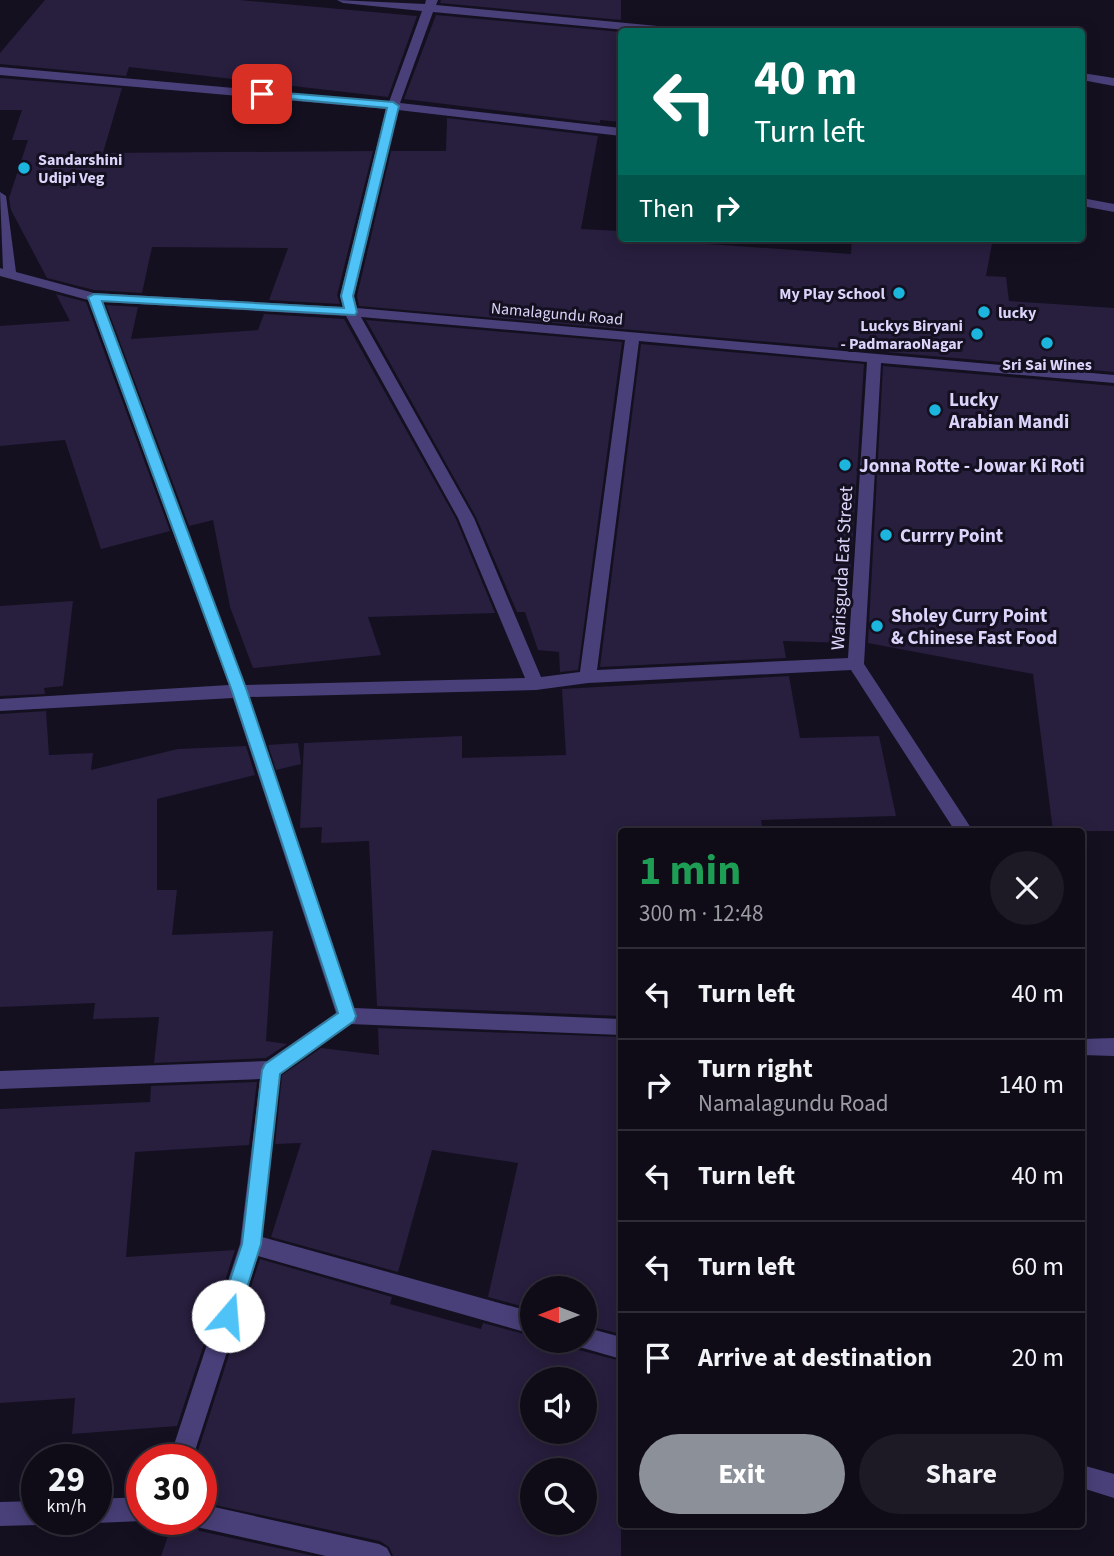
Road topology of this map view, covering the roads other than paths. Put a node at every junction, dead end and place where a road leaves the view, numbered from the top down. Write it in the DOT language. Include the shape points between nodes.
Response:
graph roads {
  1 [pos="343,0"];
  2 [pos="431,5"];
  3 [pos="652,28"];
  4 [pos="0,71"];
  5 [pos="1085,77"];
  6 [pos="1114,82"];
  7 [pos="393,106"];
  8 [pos="618,132"];
  9 [pos="0,196"];
  10 [pos="1085,203"];
  11 [pos="1114,208"];
  12 [pos="5,273"];
  13 [pos="94,297"];
  14 [pos="351,312"];
  15 [pos="632,338"];
  16 [pos="874,360"];
  17 [pos="1114,379"];
  18 [pos="856,664"];
  19 [pos="588,677"];
  20 [pos="536,684"];
  21 [pos="239,691"];
  22 [pos="0,705"];
  23 [pos="962,828"];
  24 [pos="347,1016"];
  25 [pos="618,1027"];
  26 [pos="1085,1047"];
  27 [pos="1114,1047"];
  28 [pos="271,1070"];
  29 [pos="0,1080"];
  30 [pos="251,1244"];
  31 [pos="520,1320"];
  32 [pos="597,1342"];
  33 [pos="618,1347"];
  34 [pos="185,1444"];
  35 [pos="1085,1479"];
  36 [pos="1114,1486"];
  37 [pos="21,1513"];
  38 [pos="0,1514"];
  39 [pos="217,1520"];
  40 [pos="379,1556"];
  1 -- 2 [label="street"];
  2 -- 3 [label="street"];
  2 -- 7 [label="street"];
  4 -- 7 [label="street"];
  5 -- 6 [label="street"];
  7 -- 8 [label="street"];
  7 -- 14 [label="street" via="347,296"];
  9 -- 12 [label="street"];
  10 -- 11 [label="street"];
  12 -- 13 [label="street, Namalagundu Road"];
  13 -- 14 [label="street, Namalagundu Road"];
  13 -- 21 [label="street"];
  14 -- 15 [label="street, Namalagundu Road"];
  14 -- 20 [label="street" via="466,518"];
  15 -- 16 [label="street, Namalagundu Road"];
  15 -- 19 [label="street"];
  16 -- 17 [label="street, Namalagundu Road"];
  16 -- 18 [label="street, Warisguda Eat Street"];
  18 -- 19 [label="street"];
  18 -- 23 [label="street, Warisguda Eat Street"];
  19 -- 20 [label="street"];
  20 -- 21 [label="street"];
  21 -- 22 [label="street"];
  21 -- 24 [label="street"];
  24 -- 25 [label="street"];
  24 -- 28 [label="street"];
  26 -- 27 [label="street"];
  28 -- 29 [label="street"];
  28 -- 30 [label="street"];
  30 -- 31 [label="street"];
  30 -- 34 [label="street"];
  32 -- 33 [label="street"];
  35 -- 36 [label="street"];
  37 -- 38 [label="street"];
  39 -- 40 [label="street"];
}
